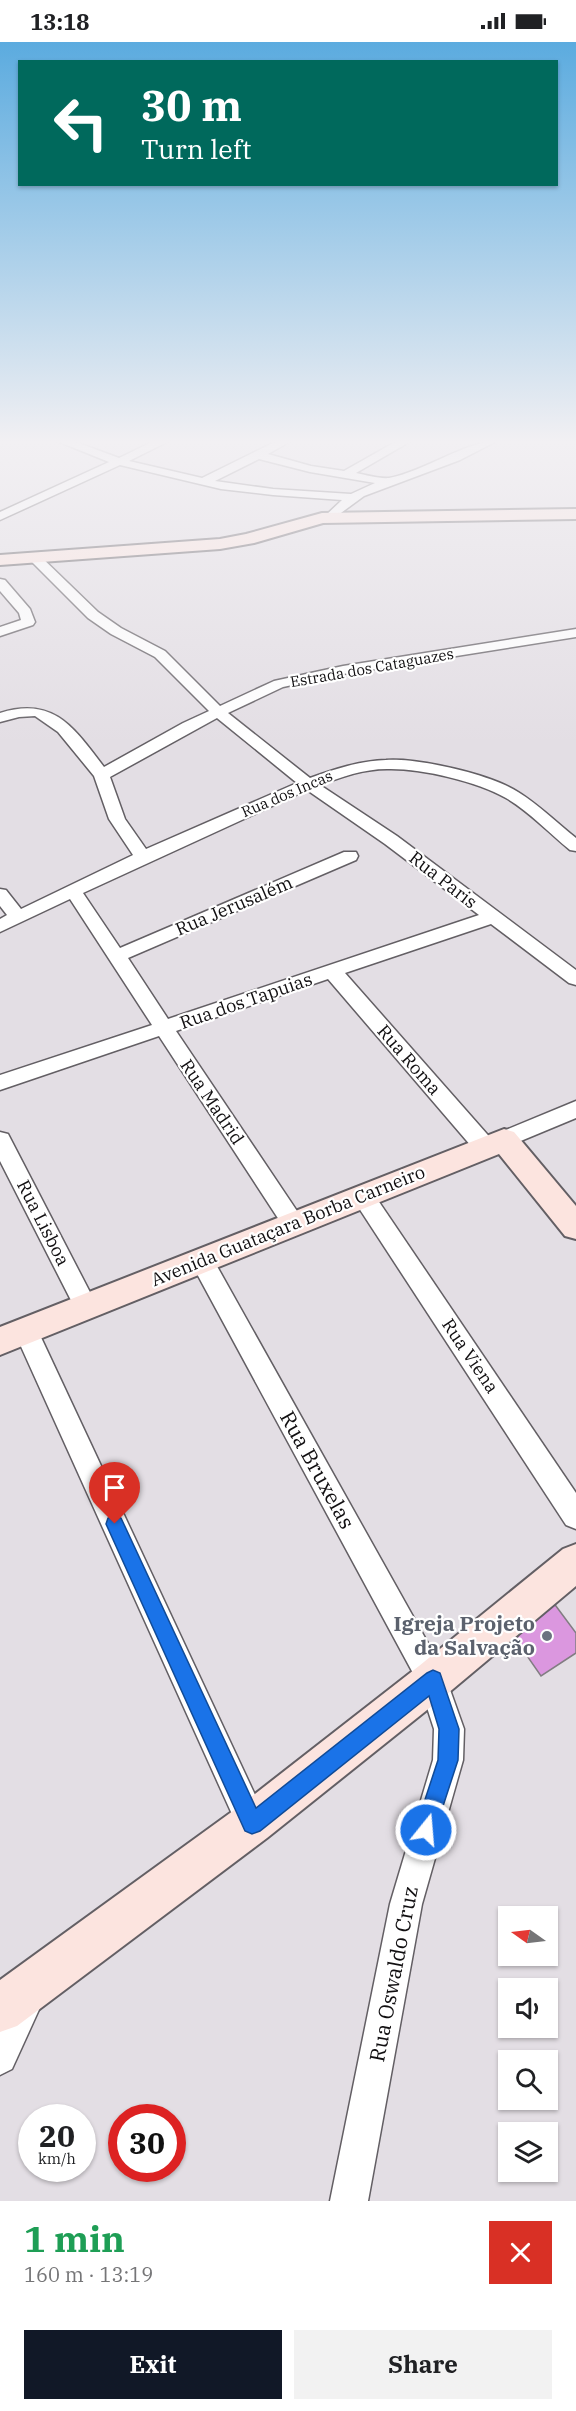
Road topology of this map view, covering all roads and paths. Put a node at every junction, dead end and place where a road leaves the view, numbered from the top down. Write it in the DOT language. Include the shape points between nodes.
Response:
graph roads {
  1 [pos="229,542"];
  2 [pos="34,557"];
  3 [pos="0,560"];
  4 [pos="0,584"];
  5 [pos="0,632"];
  6 [pos="576,633"];
  7 [pos="219,713"];
  8 [pos="0,718"];
  9 [pos="102,776"];
  10 [pos="308,784"];
  11 [pos="576,846"];
  12 [pos="350,856"];
  13 [pos="143,857"];
  14 [pos="73,890"];
  15 [pos="0,894"];
  16 [pos="18,917"];
  17 [pos="492,917"];
  18 [pos="0,926"];
  19 [pos="117,956"];
  20 [pos="333,972"];
  21 [pos="576,979"];
  22 [pos="163,1030"];
  23 [pos="0,1083"];
  24 [pos="576,1109"];
  25 [pos="0,1140"];
  26 [pos="495,1144"];
  27 [pos="363,1196"];
  28 [pos="292,1223"];
  29 [pos="576,1227"];
  30 [pos="201,1259"];
  31 [pos="86,1307"];
  32 [pos="13,1336"];
  33 [pos="576,1516"];
  34 [pos="570,1570"];
  35 [pos="433,1680"];
  36 [pos="252,1824"];
  37 [pos="33,1985"];
  38 [pos="0,2009"];
  39 [pos="0,2056"];
  40 [pos="349,2201"];
  1 -- 2 [label="street"];
  2 -- 3 [label="street"];
  2 -- 7 [label="street, Rua Paris" via="93,615 160,654"];
  4 -- 5 [label="street" via="25,612 28,622"];
  6 -- 7 [label="street, Estrada dos Cataguazes" via="279,684"];
  7 -- 9 [label="street, Estrada dos Cataguazes" via="154,744"];
  7 -- 10 [label="street, Rua Paris"];
  8 -- 9 [label="street" via="29,711 49,716"];
  9 -- 13 [label="street" via="117,819"];
  10 -- 11 [label="street, Rua dos Incas" via="359,767 387,764 436,770 478,780 512,795"];
  10 -- 13 [label="street, Rua dos Incas"];
  10 -- 17 [label="street, Rua Paris" via="391,840"];
  12 -- 19 [label="street, Rua Jerusalém"];
  13 -- 14 [label="street, Rua dos Incas"];
  14 -- 16 [label="street, Rua dos Incas"];
  14 -- 19 [label="street, Rua Madrid"];
  15 -- 16 [label="street"];
  16 -- 18 [label="street, Rua dos Incas"];
  17 -- 20 [label="street, Rua dos Tapuias"];
  17 -- 21 [label="street, Rua Paris"];
  19 -- 22 [label="street, Rua Madrid"];
  20 -- 22 [label="street, Rua dos Tapuias"];
  20 -- 26 [label="street, Rua Roma"];
  22 -- 23 [label="street, Rua dos Tapuias"];
  22 -- 28 [label="street, Rua Madrid"];
  24 -- 26 [label="street, Avenida Guataçara Borba Carneiro"];
  25 -- 31 [label="street, Rua Lisboa"];
  26 -- 27 [label="street, Avenida Guataçara Borba Carneiro"];
  26 -- 29 [label="street"];
  27 -- 28 [label="street, Avenida Guataçara Borba Carneiro"];
  27 -- 33 [label="street, Rua Viena"];
  28 -- 30 [label="street, Avenida Guataçara Borba Carneiro"];
  30 -- 31 [label="street, Avenida Guataçara Borba Carneiro"];
  30 -- 35 [label="street, Rua Bruxelas"];
  31 -- 32 [label="street, Avenida Guataçara Borba Carneiro"];
  32 -- 36 [label="street"];
  34 -- 35 [label="street"];
  35 -- 36 [label="street"];
  35 -- 40 [label="street, Rua Oswaldo Cruz" via="449,1729 448,1760 406,1904"];
  36 -- 37 [label="street"];
  37 -- 38 [label="street"];
  37 -- 39 [label="street"];
}
